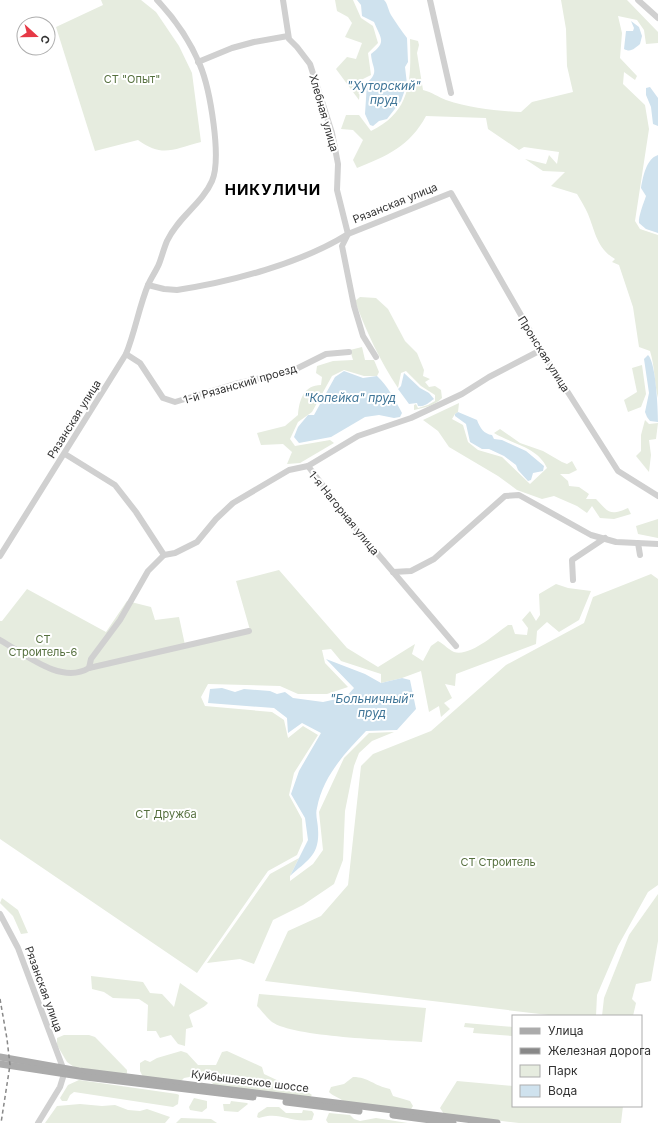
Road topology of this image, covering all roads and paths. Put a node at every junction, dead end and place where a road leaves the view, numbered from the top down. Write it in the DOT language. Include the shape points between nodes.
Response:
graph roads {
  1 [pos="157,0"];
  2 [pos="283,0"];
  3 [pos="430,0"];
  4 [pos="638,0"];
  5 [pos="658,18"];
  6 [pos="288,36"];
  7 [pos="198,62"];
  8 [pos="451,93"];
  9 [pos="451,193"];
  10 [pos="348,234"];
  11 [pos="148,285"];
  12 [pos="541,350"];
  13 [pos="349,352"];
  14 [pos="126,354"];
  15 [pos="376,357"];
  16 [pos="65,454"];
  17 [pos="308,466"];
  18 [pos="658,496"];
  19 [pos="605,538"];
  20 [pos="638,543"];
  21 [pos="658,544"];
  22 [pos="164,554"];
  23 [pos="640,555"];
  24 [pos="0,556"];
  25 [pos="393,572"];
  26 [pos="574,580"];
  27 [pos="249,631"];
  28 [pos="0,640"];
  29 [pos="456,646"];
  30 [pos="89,668"];
  31 [pos="0,914"];
  32 [pos="0,1057"];
  33 [pos="0,1064"];
  34 [pos="63,1071"];
  35 [pos="38,1123"];
  36 [pos="453,1123"];
  37 [pos="497,1123"];
  1 -- 7 [label="street, Рязанская улица" via="181,29"];
  2 -- 6 [label="street"];
  3 -- 8 [label="street"];
  4 -- 5 [label="street"];
  6 -- 7 [label="street" via="240,46"];
  6 -- 10 [label="street, Хлебная улица" via="310,64 317,83 336,150 337,190"];
  7 -- 11 [label="street, Рязанская улица" via="212,116 216,169 203,197 174,229"];
  9 -- 10 [label="street, Рязанская улица"];
  9 -- 12 [label="street, Пронская улица"];
  10 -- 11 [label="street, Рязанская улица" via="335,242 262,272 177,290"];
  10 -- 15 [label="street, Рязанская улица" via="342,246 354,306 363,336"];
  11 -- 14 [label="street, Рязанская улица"];
  12 -- 17 [label="street, 1-я Нагорная улица" via="462,394 411,418 358,436"];
  12 -- 18 [label="street, Пронская улица" via="618,471"];
  13 -- 14 [label="street, 1-й Рязанский проезд" via="326,354 294,370 175,402 163,398 140,363"];
  14 -- 16 [label="street, Рязанская улица"];
  16 -- 22 [label="street" via="116,485"];
  16 -- 24 [label="street, Рязанская улица"];
  17 -- 22 [label="street" via="290,470 233,503 196,542 175,553"];
  17 -- 25 [label="street, 1-я Нагорная улица"];
  19 -- 20 [label="street" via="616,542"];
  19 -- 25 [label="street" via="591,535 519,494 505,496 434,559 411,571"];
  19 -- 26 [label="street" via="572,560"];
  20 -- 21 [label="street"];
  20 -- 23 [label="street"];
  22 -- 30 [label="street" via="148,571 120,620 91,659"];
  25 -- 29 [label="street, 1-я Нагорная улица"];
  27 -- 30 [label="street"];
  28 -- 30 [label="street" via="54,671 80,673"];
  31 -- 34 [label="street, Рязанская улица" via="18,948"];
  32 -- 34 [label="main road, Куйбышевское шоссе"];
  33 -- 34 [label="main road, Куйбышевское шоссе"];
  34 -- 35 [label="street" via="60,1087"];
  34 -- 36 [label="main road, Куйбышевское шоссе"];
  34 -- 37 [label="main road, Куйбышевское шоссе"];
}
